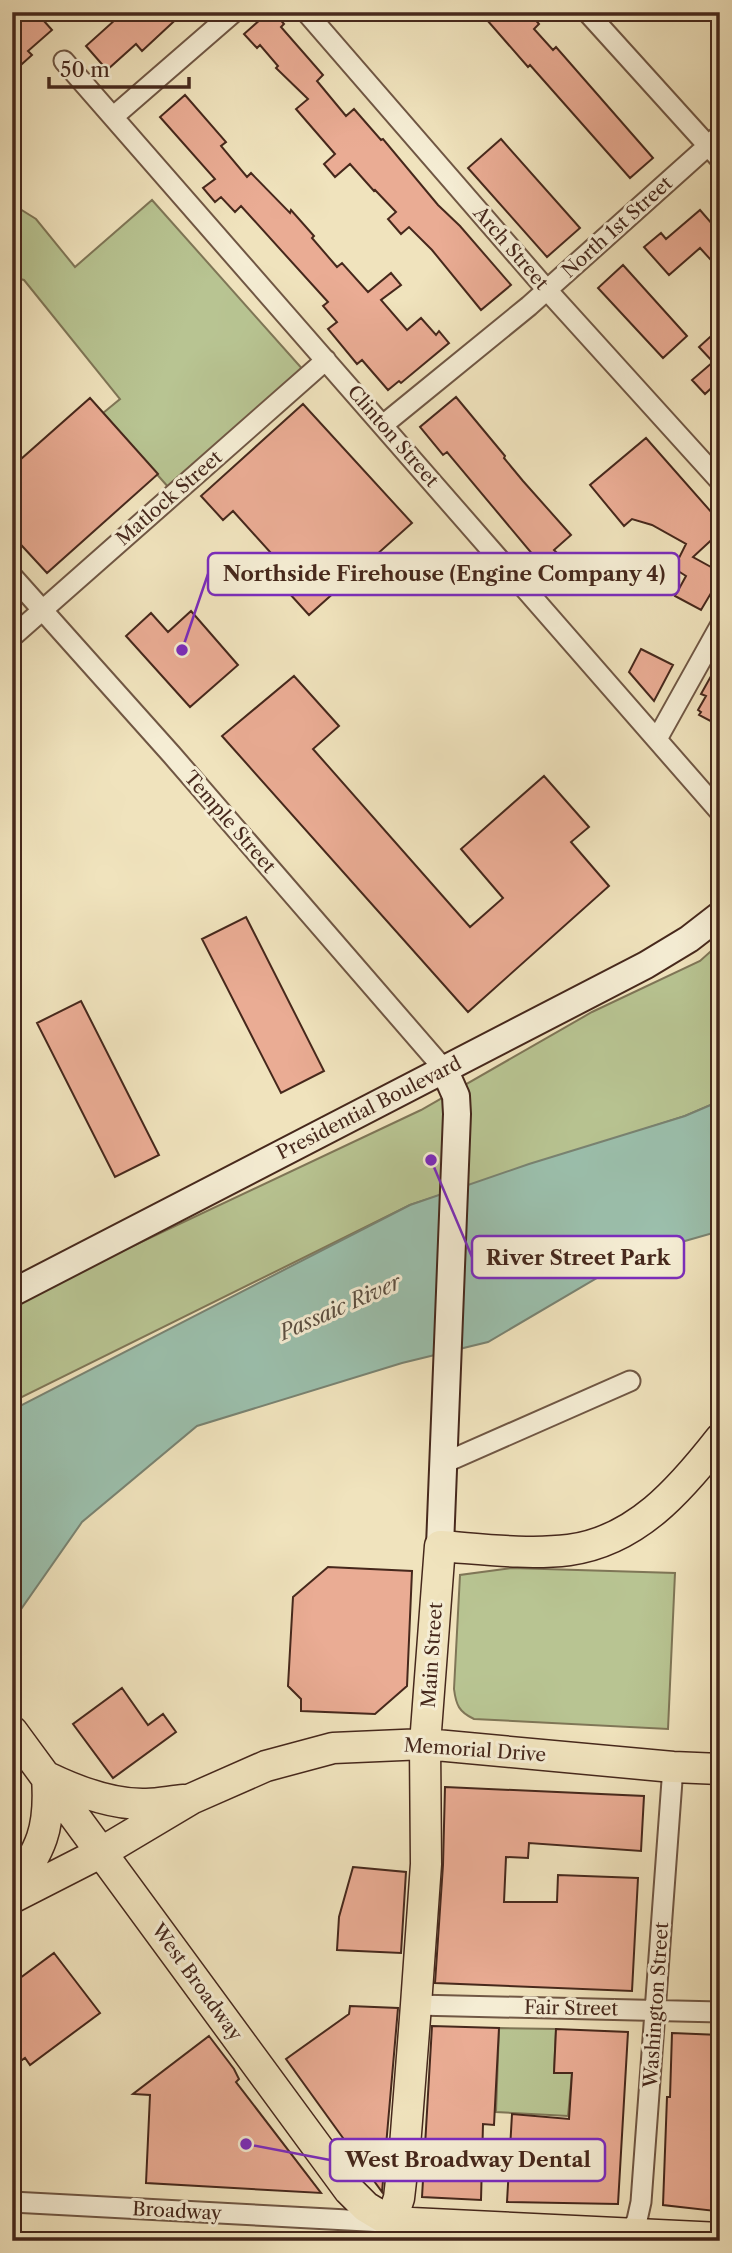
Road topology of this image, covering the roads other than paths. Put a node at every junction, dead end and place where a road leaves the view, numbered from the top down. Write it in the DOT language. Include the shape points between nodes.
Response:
graph roads {
  1 [pos="234,12"];
  2 [pos="306,12"];
  3 [pos="587,12"];
  4 [pos="64,61"];
  5 [pos="113,117"];
  6 [pos="716,147"];
  7 [pos="547,290"];
  8 [pos="326,360"];
  9 [pos="383,425"];
  10 [pos="720,481"];
  11 [pos="12,576"];
  12 [pos="42,611"];
  13 [pos="720,626"];
  14 [pos="12,636"];
  15 [pos="657,739"];
  16 [pos="720,812"];
  17 [pos="720,915"];
  18 [pos="444,1069"];
  19 [pos="12,1293"];
  20 [pos="630,1381"];
  21 [pos="720,1439"];
  22 [pos="444,1463"];
  23 [pos="440,1546"];
  24 [pos="12,1731"];
  25 [pos="425,1744"];
  26 [pos="673,1767"];
  27 [pos="720,1769"];
  28 [pos="47,1777"];
  29 [pos="191,1800"];
  30 [pos="102,1852"];
  31 [pos="12,1892"];
  32 [pos="12,1898"];
  33 [pos="416,2005"];
  34 [pos="655,2010"];
  35 [pos="720,2012"];
  36 [pos="12,2202"];
  37 [pos="391,2232"];
  38 [pos="629,2237"];
  39 [pos="720,2238"];
  1 -- 5 [label="street"];
  2 -- 7 [label="street, Arch Street"];
  3 -- 6 [label="street"];
  4 -- 5 [label="street, Clinton Street"];
  5 -- 8 [label="street, Clinton Street"];
  6 -- 7 [label="street, North 1st Street"];
  7 -- 9 [label="street, North 1st Street"];
  7 -- 10 [label="street, Arch Street"];
  8 -- 9 [label="street, Clinton Street"];
  8 -- 12 [label="street, Matlock Street"];
  9 -- 15 [label="street, Clinton Street"];
  11 -- 12 [label="street, Temple Street"];
  12 -- 14 [label="street, Matlock Street"];
  12 -- 18 [label="street, Temple Street"];
  13 -- 15 [label="street"];
  15 -- 16 [label="street, Clinton Street"];
  17 -- 18 [label="street, Presidential Boulevard" via="646,965"];
  18 -- 19 [label="street, Presidential Boulevard"];
  18 -- 22 [label="street, Main Street" via="456,1096"];
  20 -- 22 [label="street"];
  21 -- 23 [label="main road" via="659,1508 600,1542 546,1552"];
  22 -- 23 [label="street, Main Street"];
  23 -- 25 [label="main road, Main Street"];
  24 -- 28 [label="main road, West Broadway"];
  25 -- 26 [label="main road, Memorial Drive"];
  25 -- 29 [label="main road, Memorial Drive" via="334,1748 306,1754 266,1766"];
  25 -- 33 [label="main road, Main Street" via="426,1864"];
  26 -- 27 [label="main road, Memorial Drive"];
  26 -- 34 [label="street, Washington Street"];
  28 -- 29 [label="main road" via="123,1802"];
  28 -- 30 [label="main road, West Broadway"];
  28 -- 31 [label="main road" via="49,1804 41,1845"];
  29 -- 30 [label="main road, Memorial Drive"];
  30 -- 32 [label="main road, Memorial Drive"];
  30 -- 37 [label="main road, West Broadway" via="348,2190"];
  33 -- 34 [label="street, Fair Street"];
  33 -- 37 [label="main road, Main Street" via="404,2159"];
  34 -- 35 [label="street, Fair Street"];
  34 -- 38 [label="street, Washington Street" via="641,2202"];
  36 -- 37 [label="street, Broadway"];
  37 -- 38 [label="main road, Broadway"];
  38 -- 39 [label="main road, Broadway"];
}
